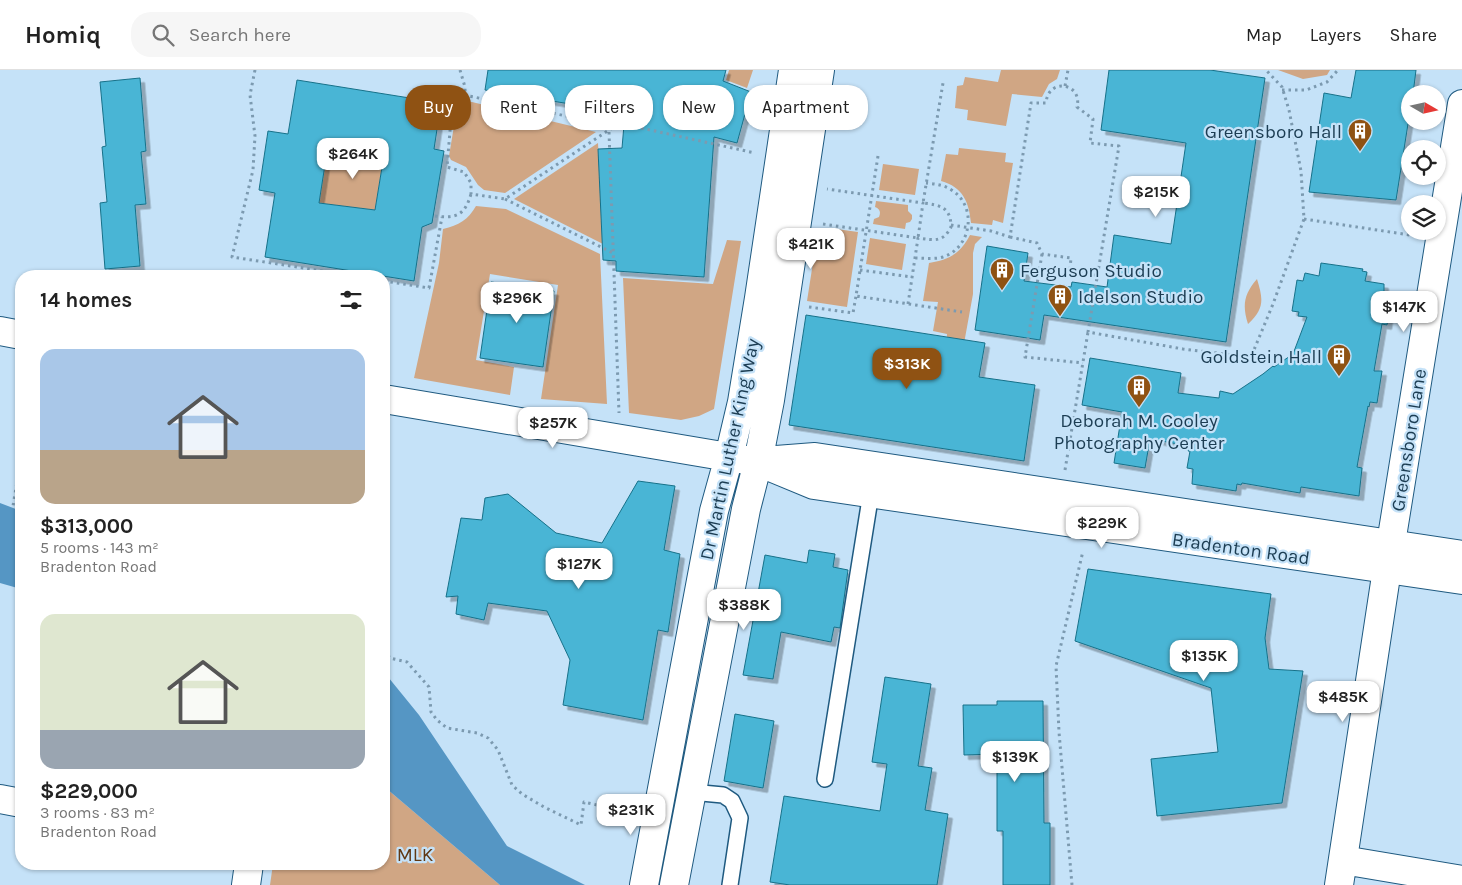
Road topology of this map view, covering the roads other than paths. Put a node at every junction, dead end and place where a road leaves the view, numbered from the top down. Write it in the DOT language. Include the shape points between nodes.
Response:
graph roads {
  1 [pos="793,70"];
  2 [pos="820,70"];
  3 [pos="1462,104"];
  4 [pos="0,331"];
  5 [pos="15,334"];
  6 [pos="390,400"];
  7 [pos="729,457"];
  8 [pos="758,462"];
  9 [pos="871,493"];
  10 [pos="1462,555"];
  11 [pos="1390,556"];
  12 [pos="1462,580"];
  13 [pos="825,779"];
  14 [pos="691,792"];
  15 [pos="0,799"];
  16 [pos="15,801"];
  17 [pos="248,870"];
  18 [pos="1341,873"];
  19 [pos="1462,880"];
  20 [pos="246,885"];
  21 [pos="644,885"];
  22 [pos="674,885"];
  23 [pos="730,885"];
  1 -- 7 [label="street, Dr Martin Luther King Way" via="742,402"];
  2 -- 8 [label="street, Dr Martin Luther King Way"];
  3 -- 11 [label="street, Greensboro Lane"];
  4 -- 5 [label="street"];
  6 -- 7 [label="street, Bradenton Road"];
  7 -- 8 [label="street, Bradenton Road"];
  7 -- 21 [label="street, Dr Martin Luther King Way" via="714,511"];
  8 -- 9 [label="street, Bradenton Road" via="814,485"];
  8 -- 11 [label="street, Bradenton Road" via="815,457"];
  8 -- 14 [label="street, Dr Martin Luther King Way"];
  9 -- 11 [label="street, Bradenton Road"];
  9 -- 13 [label="lane"];
  10 -- 11 [label="street, Bradenton Road"];
  11 -- 12 [label="street, Bradenton Road"];
  11 -- 18 [label="street, Greensboro Lane"];
  14 -- 22 [label="street, Dr Martin Luther King Way"];
  14 -- 23 [label="lane" via="723,795 732,801 740,818"];
  15 -- 16 [label="street"];
  17 -- 20 [label="street"];
  18 -- 19 [label="street"];
}
